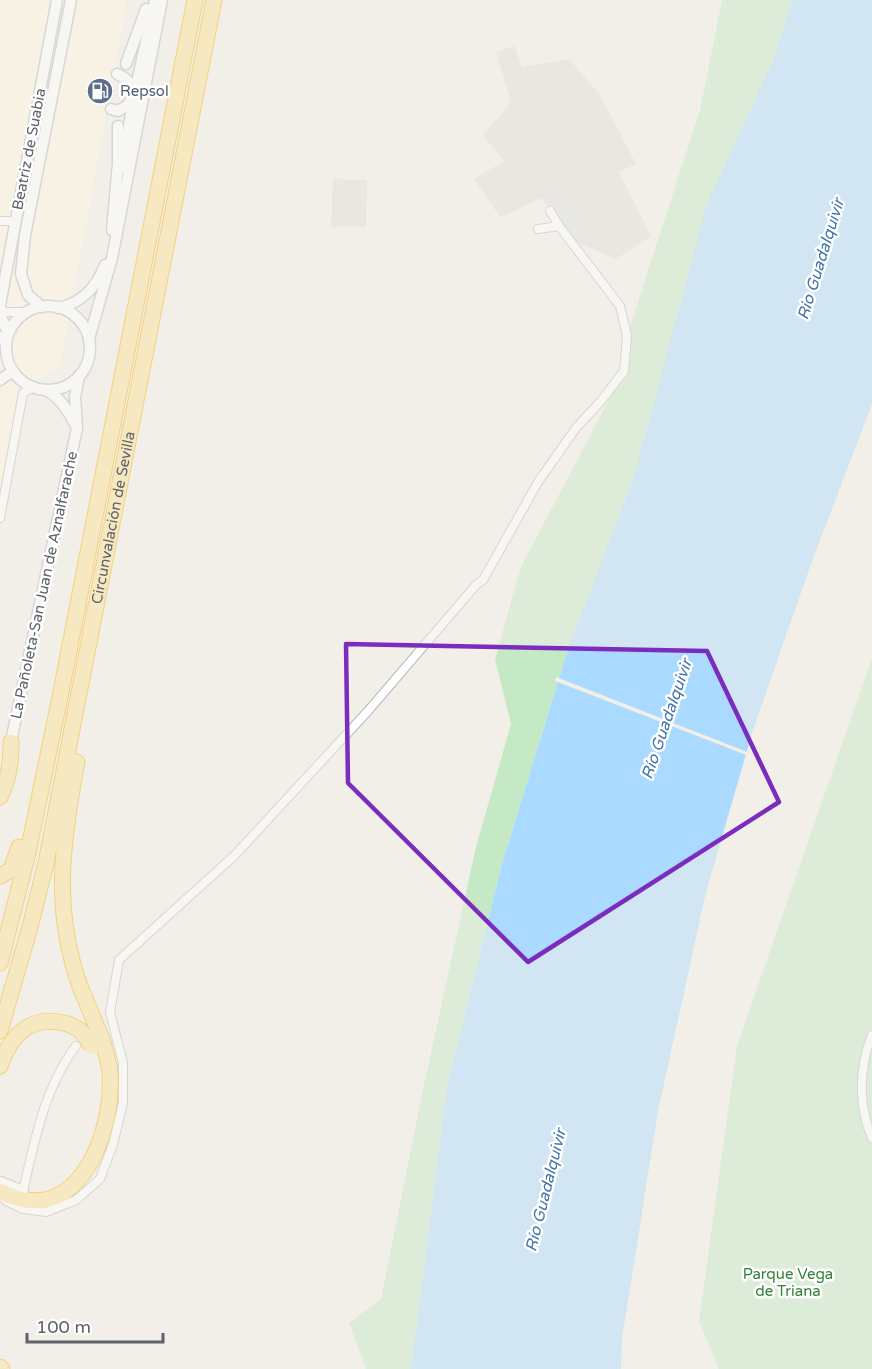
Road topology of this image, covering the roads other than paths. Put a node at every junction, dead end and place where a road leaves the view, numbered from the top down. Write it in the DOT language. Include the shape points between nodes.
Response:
graph roads {
  1 [pos="57,0"];
  2 [pos="71,0"];
  3 [pos="148,0"];
  4 [pos="154,0"];
  5 [pos="162,0"];
  6 [pos="195,0"];
  7 [pos="214,0"];
  8 [pos="159,13"];
  9 [pos="126,64"];
  10 [pos="117,74"];
  11 [pos="134,96"];
  12 [pos="111,109"];
  13 [pos="118,126"];
  14 [pos="132,150"];
  15 [pos="550,211"];
  16 [pos="16,221"];
  17 [pos="0,222"];
  18 [pos="559,226"];
  19 [pos="538,229"];
  20 [pos="111,236"];
  21 [pos="42,307"];
  22 [pos="58,308"];
  23 [pos="1,312"];
  24 [pos="27,312"];
  25 [pos="5,339"];
  26 [pos="88,339"];
  27 [pos="13,371"];
  28 [pos="79,376"];
  29 [pos="0,380"];
  30 [pos="33,387"];
  31 [pos="46,390"];
  32 [pos="77,428"];
  33 [pos="0,518"];
  34 [pos="77,711"];
  35 [pos="53,729"];
  36 [pos="11,742"];
  37 [pos="0,776"];
  38 [pos="0,797"];
  39 [pos="0,876"];
  40 [pos="0,963"];
  41 [pos="0,1031"];
  42 [pos="872,1035"];
  43 [pos="96,1041"];
  44 [pos="75,1046"];
  45 [pos="0,1066"];
  46 [pos="872,1138"];
  47 [pos="0,1182"];
  48 [pos="23,1191"];
  49 [pos="0,1193"];
  1 -- 16 [label="main road, Beatriz de Suabia"];
  2 -- 21 [label="main road, Beatriz de Suabia" via="25,235 21,274 28,295"];
  3 -- 9 [label="main road"];
  4 -- 11 [label="main road"];
  5 -- 8 [label="main road"];
  6 -- 35 [label="highway, Circunvalación de Sevilla"];
  7 -- 34 [label="highway, Circunvalación de Sevilla"];
  8 -- 11 [label="main road" via="140,87"];
  8 -- 14 [label="main road"];
  10 -- 11 [label="main road" via="132,85"];
  11 -- 12 [label="main road" via="118,111"];
  11 -- 14 [label="main road"];
  11 -- 20 [label="main road"];
  13 -- 20 [label="main road"];
  14 -- 26 [label="main road" via="112,258"];
  15 -- 18 [label="street"];
  16 -- 17 [label="street"];
  16 -- 23 [label="main road, Beatriz de Suabia"];
  18 -- 19 [label="street"];
  18 -- 49 [label="street" via="620,306 627,336 624,371 576,428 538,482 483,580 235,855 119,960 110,1012 123,1063 123,1103 100,1179 76,1200 46,1212 23,1209 6,1201"];
  20 -- 22 [label="main road" via="107,260 92,290 72,305"];
  21 -- 22 [label="main road"];
  21 -- 24 [label="main road"];
  22 -- 26 [label="main road" via="78,319"];
  23 -- 24 [label="street"];
  23 -- 25 [label="main road, Beatriz de Suabia"];
  24 -- 25 [label="main road"];
  25 -- 27 [label="main road"];
  26 -- 28 [label="main road" via="89,355"];
  27 -- 29 [label="main road"];
  27 -- 30 [label="main road"];
  28 -- 31 [label="main road" via="60,388"];
  28 -- 32 [label="main road, La Pañoleta-San Juan de Aznalfarache" via="75,397"];
  30 -- 31 [label="main road"];
  30 -- 33 [label="street" via="23,393"];
  31 -- 32 [label="main road" via="65,406"];
  32 -- 36 [label="main road, La Pañoleta-San Juan de Aznalfarache"];
  34 -- 41 [label="highway, Circunvalación de Sevilla" via="39,894"];
  34 -- 43 [label="highway, bridge" via="80,746 65,827 62,903 68,945"];
  35 -- 39 [label="highway" via="35,775 15,864"];
  35 -- 40 [label="highway, Circunvalación de Sevilla"];
  36 -- 37 [label="main road, La Pañoleta-San Juan de Aznalfarache"];
  36 -- 38 [label="highway" via="8,780"];
  42 -- 46 [label="street" via="861,1086 865,1122"];
  43 -- 45 [label="highway, bridge" via="68,1024 46,1020 28,1026 11,1043"];
  43 -- 48 [label="highway" via="100,1090 80,1164 53,1187"];
  43 -- 49 [label="highway" via="110,1072 109,1097 91,1164 72,1188 60,1195 19,1199"];
  44 -- 48 [label="street" via="52,1089"];
  47 -- 48 [label="main road"];
}
